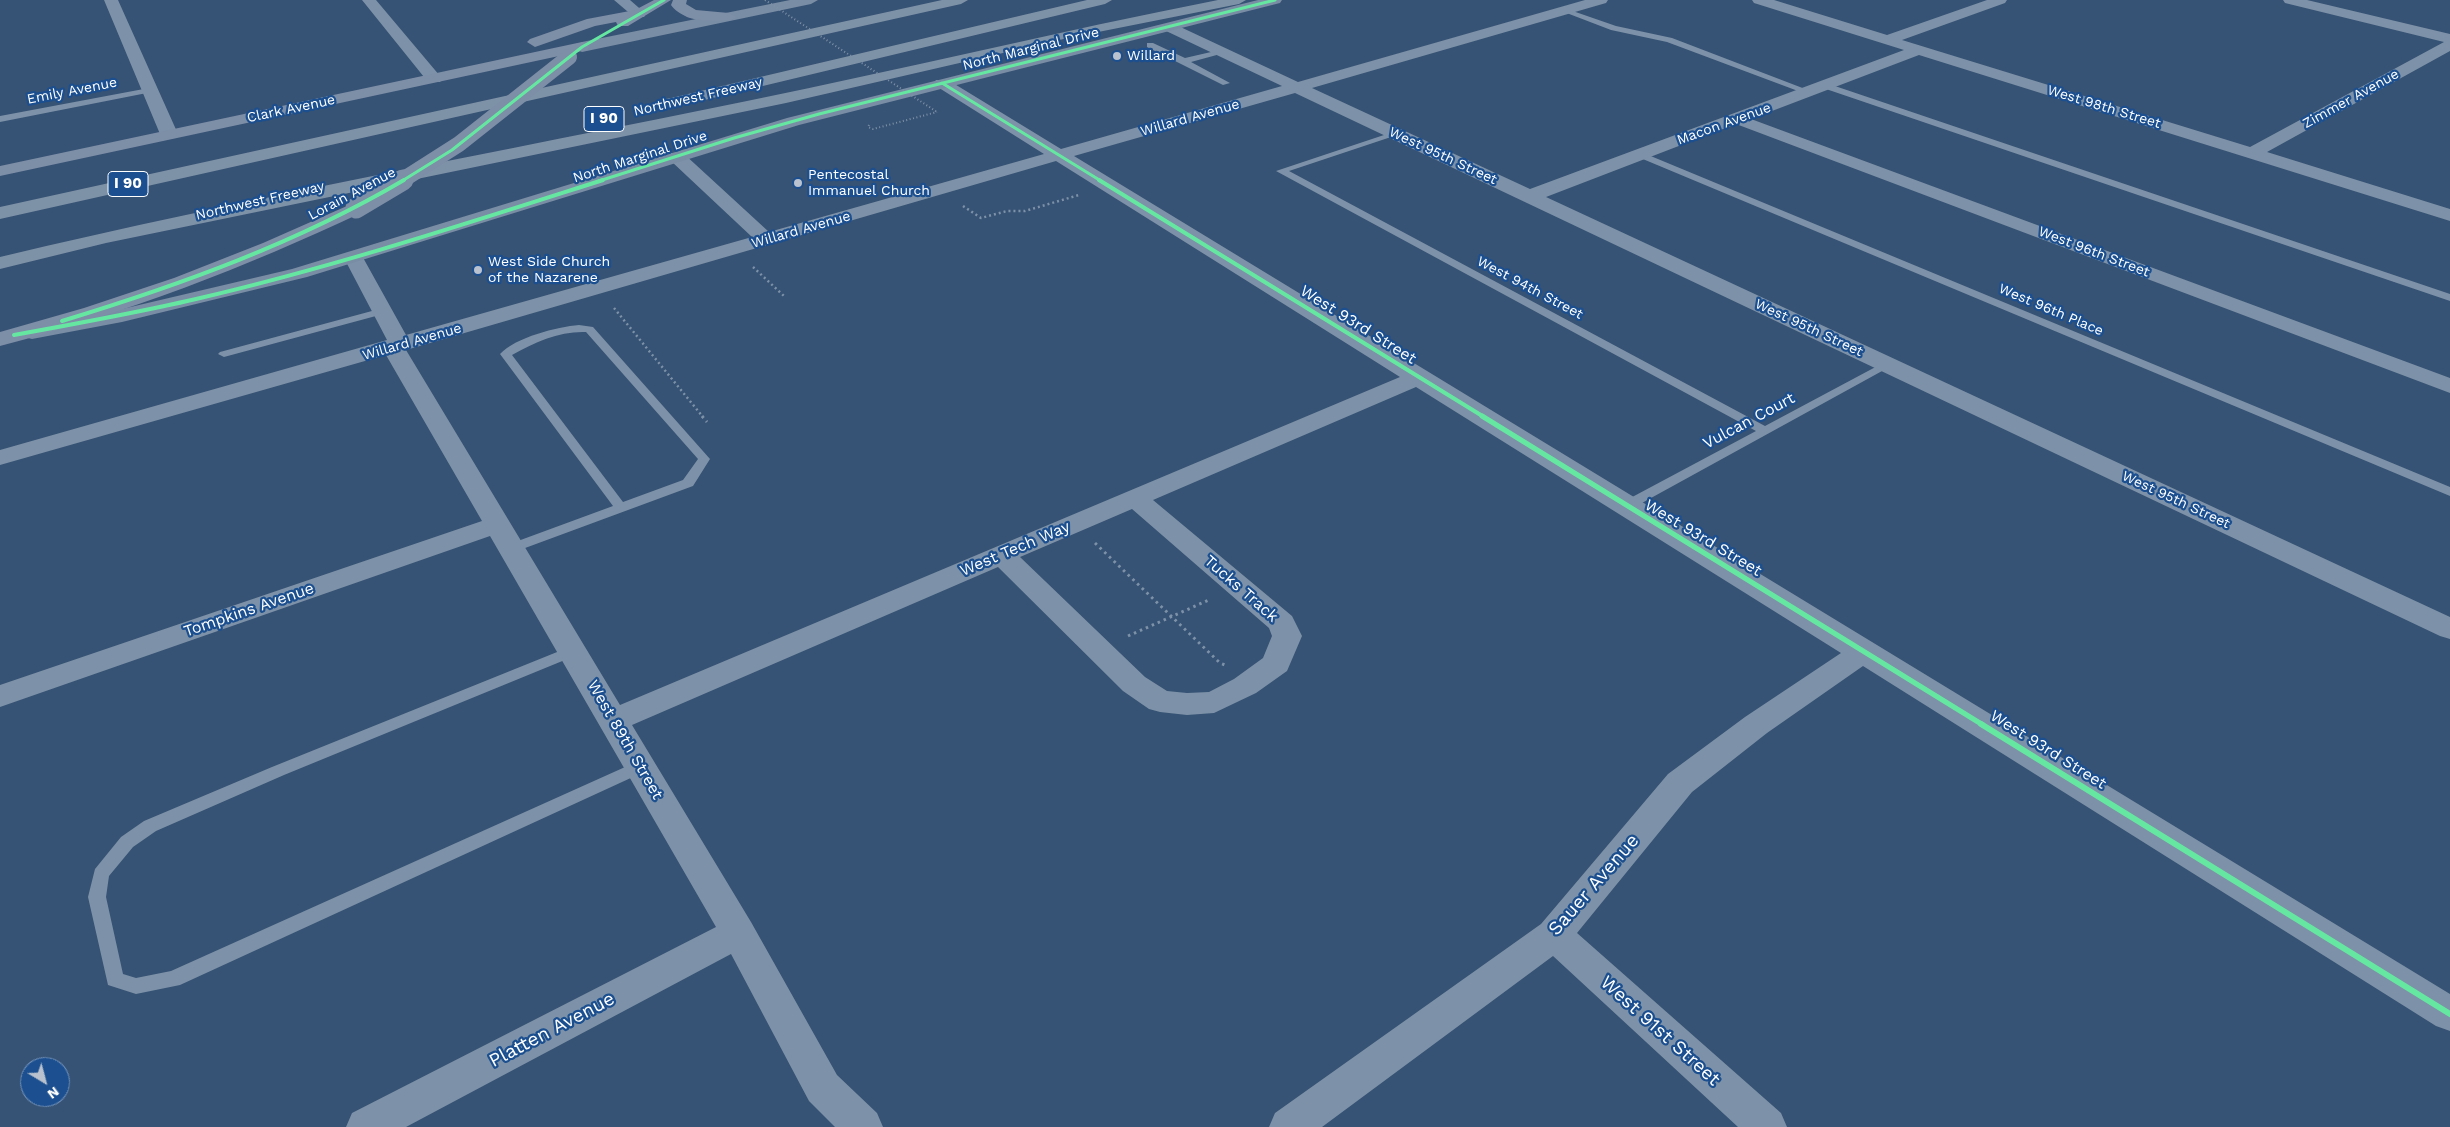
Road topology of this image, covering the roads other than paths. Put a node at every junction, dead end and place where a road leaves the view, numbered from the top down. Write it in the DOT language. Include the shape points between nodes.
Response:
graph roads {
  1 [pos="111,0"];
  2 [pos="368,0"];
  3 [pos="622,0"];
  4 [pos="664,0"];
  5 [pos="680,0"];
  6 [pos="809,0"];
  7 [pos="918,0"];
  8 [pos="961,0"];
  9 [pos="1104,0"];
  10 [pos="1239,0"];
  11 [pos="1275,0"];
  12 [pos="1759,0"];
  13 [pos="2000,0"];
  14 [pos="2290,0"];
  15 [pos="1584,3"];
  16 [pos="639,14"];
  17 [pos="729,17"];
  18 [pos="1169,27"];
  19 [pos="2450,39"];
  20 [pos="1887,40"];
  21 [pos="1150,45"];
  22 [pos="2450,45"];
  23 [pos="1918,50"];
  24 [pos="1221,51"];
  25 [pos="576,52"];
  26 [pos="1184,61"];
  27 [pos="679,62"];
  28 [pos="434,79"];
  29 [pos="942,83"];
  30 [pos="1226,83"];
  31 [pos="1826,86"];
  32 [pos="1298,87"];
  33 [pos="149,90"];
  34 [pos="1809,92"];
  35 [pos="652,108"];
  36 [pos="623,114"];
  37 [pos="0,119"];
  38 [pos="1737,119"];
  39 [pos="169,134"];
  40 [pos="1396,134"];
  41 [pos="2252,153"];
  42 [pos="1641,155"];
  43 [pos="1059,156"];
  44 [pos="677,158"];
  45 [pos="0,171"];
  46 [pos="1530,196"];
  47 [pos="0,212"];
  48 [pos="2450,215"];
  49 [pos="104,238"];
  50 [pos="767,240"];
  51 [pos="354,258"];
  52 [pos="0,263"];
  53 [pos="2450,298"];
  54 [pos="383,311"];
  55 [pos="7,337"];
  56 [pos="397,346"];
  57 [pos="224,354"];
  58 [pos="1887,365"];
  59 [pos="1418,378"];
  60 [pos="2450,386"];
  61 [pos="1765,431"];
  62 [pos="0,458"];
  63 [pos="2450,492"];
  64 [pos="1134,498"];
  65 [pos="1626,506"];
  66 [pos="621,508"];
  67 [pos="505,536"];
  68 [pos="1002,555"];
  69 [pos="2450,629"];
  70 [pos="572,651"];
  71 [pos="1864,651"];
  72 [pos="0,696"];
  73 [pos="613,720"];
  74 [pos="640,767"];
  75 [pos="738,933"];
  76 [pos="1554,935"];
  77 [pos="2450,1014"];
  78 [pos="366,1127"];
  79 [pos="863,1127"];
  80 [pos="1289,1127"];
  81 [pos="1767,1127"];
  1 -- 33 [label="street"];
  2 -- 28 [label="street"];
  3 -- 16 [label="street"];
  4 -- 16 [label="main road, Lorain Avenue"];
  5 -- 17 [label="main road" via="678,5 687,12"];
  6 -- 17 [label="street"];
  7 -- 27 [label="highway"];
  8 -- 27 [label="highway, I 90"];
  9 -- 35 [label="highway, Northwest Freeway"];
  10 -- 49 [label="highway" via="1048,38 786,98"];
  11 -- 18 [label="street, North Marginal Drive"];
  12 -- 20 [label="street, West 98th Street"];
  13 -- 20 [label="street"];
  14 -- 19 [label="street"];
  15 -- 32 [label="street, Willard Avenue"];
  15 -- 34 [label="lane" via="1614,28 1669,40"];
  16 -- 25 [label="main road, Lorain Avenue"];
  16 -- 28 [label="main road" via="592,22"];
  17 -- 25 [label="street"];
  18 -- 24 [label="street, West 95th Street"];
  18 -- 29 [label="street, North Marginal Drive"];
  20 -- 23 [label="street, West 98th Street"];
  21 -- 26 [label="lane"];
  22 -- 41 [label="street, Zimmer Avenue"];
  23 -- 31 [label="street, Macon Avenue"];
  23 -- 41 [label="street, West 98th Street"];
  24 -- 26 [label="lane"];
  24 -- 32 [label="street, West 95th Street"];
  25 -- 28 [label="main road, Clark Avenue"];
  25 -- 55 [label="main road, Lorain Avenue, bridge" via="440,157 356,208 266,251 165,288"];
  26 -- 30 [label="lane"];
  27 -- 47 [label="highway, I 90"];
  28 -- 39 [label="main road, Clark Avenue"];
  29 -- 43 [label="street, West 93rd Street"];
  29 -- 44 [label="street, North Marginal Drive" via="737,138"];
  31 -- 34 [label="street, Macon Avenue"];
  31 -- 53 [label="lane"];
  32 -- 40 [label="street, West 95th Street"];
  32 -- 43 [label="street, Willard Avenue"];
  33 -- 37 [label="lane, Emily Avenue"];
  33 -- 39 [label="street"];
  34 -- 38 [label="street, Macon Avenue"];
  36 -- 49 [label="highway, Northwest Freeway / I 90"];
  38 -- 42 [label="street, Macon Avenue"];
  38 -- 60 [label="street, West 96th Street"];
  39 -- 45 [label="main road, Clark Avenue"];
  40 -- 46 [label="street, West 95th Street"];
  40 -- 61 [label="lane, West 94th Street" via="1281,171"];
  41 -- 48 [label="street, West 98th Street"];
  42 -- 46 [label="street, Macon Avenue"];
  42 -- 63 [label="lane, West 96th Place"];
  43 -- 50 [label="street, Willard Avenue"];
  43 -- 59 [label="street, West 93rd Street"];
  44 -- 50 [label="street"];
  44 -- 51 [label="street, North Marginal Drive"];
  46 -- 58 [label="street, West 95th Street"];
  49 -- 52 [label="highway, Northwest Freeway / I 90"];
  50 -- 56 [label="street, Willard Avenue"];
  51 -- 54 [label="street, West 89th Street"];
  51 -- 55 [label="street, North Marginal Drive" via="126,316"];
  54 -- 56 [label="street, West 89th Street"];
  54 -- 57 [label="lane"];
  56 -- 62 [label="street, Willard Avenue"];
  56 -- 67 [label="street, West 89th Street"];
  58 -- 61 [label="lane, Vulcan Court"];
  58 -- 69 [label="street, West 95th Street"];
  59 -- 64 [label="street, West Tech Way"];
  59 -- 65 [label="street, West 93rd Street"];
  61 -- 65 [label="lane, Vulcan Court"];
  64 -- 68 [label="street, West Tech Way"];
  64 -- 68 [label="street, Tucks Track" via="1282,623 1287,636 1276,664 1245,686 1214,702 1160,701 1134,684"];
  65 -- 71 [label="street, West 93rd Street"];
  66 -- 66 [label="lane" via="688,483 704,459 589,330 576,328 521,344 506,354"];
  66 -- 67 [label="lane"];
  67 -- 70 [label="street, West 89th Street"];
  67 -- 72 [label="street, Tompkins Avenue"];
  68 -- 73 [label="street, West Tech Way"];
  70 -- 73 [label="street, West 89th Street"];
  70 -- 74 [label="lane" via="150,826 127,842 101,874 97,897 115,979 136,986 173,978"];
  71 -- 76 [label="street, Sauer Avenue" via="1756,725 1680,783"];
  71 -- 77 [label="street, West 93rd Street"];
  73 -- 74 [label="street, West 89th Street"];
  74 -- 75 [label="street, West 89th Street"];
  75 -- 78 [label="street, Platten Avenue"];
  75 -- 79 [label="street, West 89th Street" via="823,1088"];
  76 -- 80 [label="street, Sauer Avenue"];
  76 -- 81 [label="street, West 91st Street"];
}
